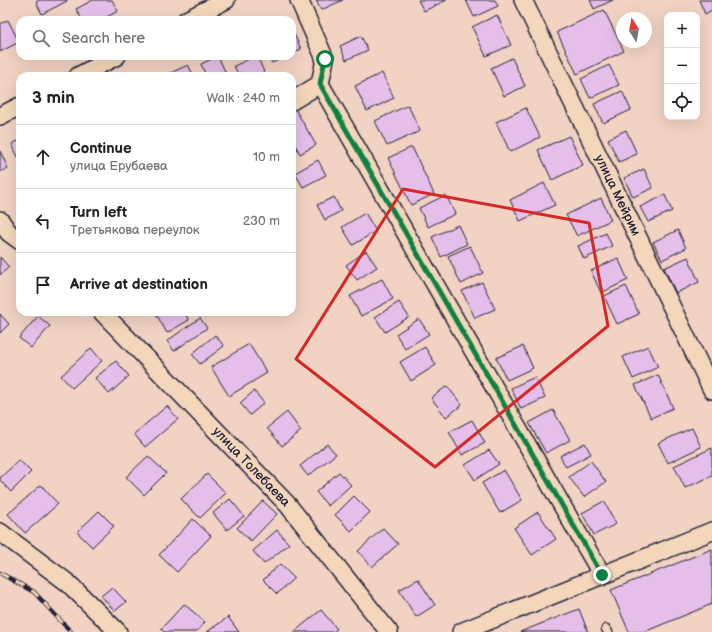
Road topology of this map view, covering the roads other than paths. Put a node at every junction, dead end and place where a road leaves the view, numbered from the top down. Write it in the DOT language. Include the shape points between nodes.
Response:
graph roads {
  1 [pos="226,0"];
  2 [pos="300,0"];
  3 [pos="523,0"];
  4 [pos="194,16"];
  5 [pos="109,60"];
  6 [pos="86,72"];
  7 [pos="320,84"];
  8 [pos="296,98"];
  9 [pos="16,108"];
  10 [pos="0,116"];
  11 [pos="0,220"];
  12 [pos="16,238"];
  13 [pos="106,316"];
  14 [pos="712,390"];
  15 [pos="712,530"];
  16 [pos="0,532"];
  17 [pos="602,575"];
  18 [pos="118,632"];
  19 [pos="389,632"];
  20 [pos="461,632"];
  1 -- 4 [label="street"];
  2 -- 7 [label="street" via="325,59"];
  3 -- 14 [label="street, улица Мейрим"];
  5 -- 6 [label="street"];
  7 -- 8 [label="street"];
  7 -- 17 [label="street"];
  9 -- 10 [label="street"];
  11 -- 12 [label="street"];
  13 -- 19 [label="street, улица Толебаева" via="288,505"];
  15 -- 17 [label="street"];
  16 -- 18 [label="street" via="68,583"];
  17 -- 20 [label="street"];
}
